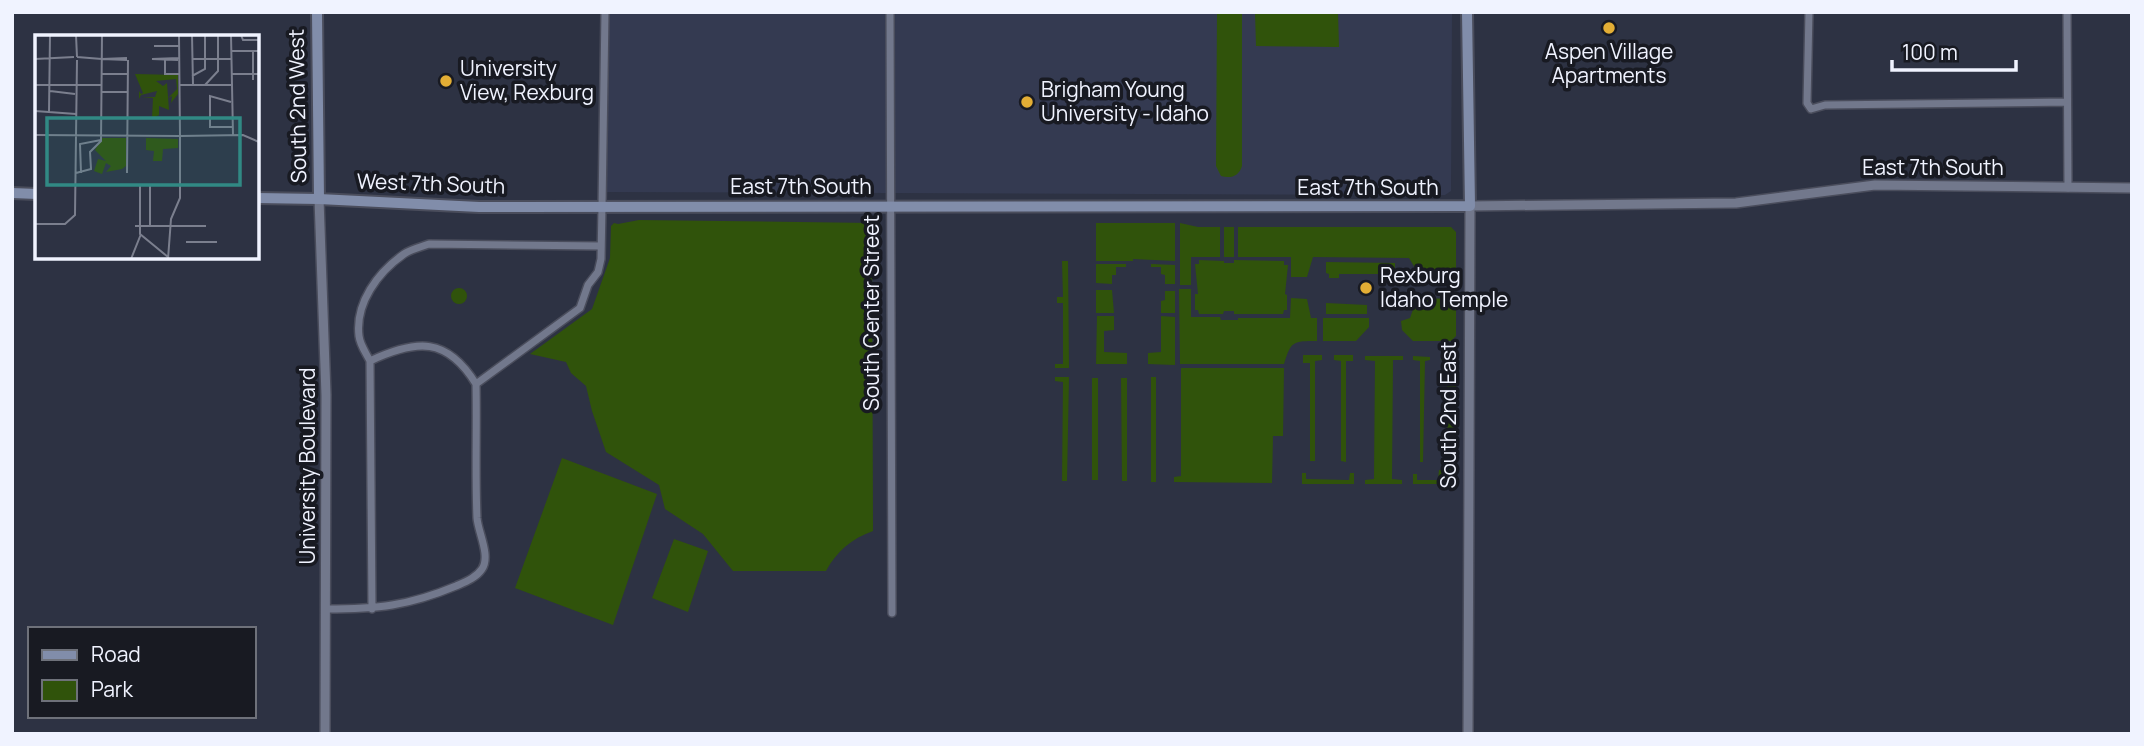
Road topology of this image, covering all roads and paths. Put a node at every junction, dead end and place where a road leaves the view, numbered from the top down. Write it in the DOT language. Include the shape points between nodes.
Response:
graph roads {
  1 [pos="317,12"];
  2 [pos="605,12"];
  3 [pos="890,12"];
  4 [pos="1467,12"];
  5 [pos="1809,12"];
  6 [pos="2067,12"];
  7 [pos="2067,102"];
  8 [pos="2068,188"];
  9 [pos="2132,188"];
  10 [pos="12,193"];
  11 [pos="35,194"];
  12 [pos="259,198"];
  13 [pos="319,199"];
  14 [pos="889,206"];
  15 [pos="1470,206"];
  16 [pos="602,207"];
  17 [pos="601,246"];
  18 [pos="370,361"];
  19 [pos="476,384"];
  20 [pos="326,609"];
  21 [pos="372,609"];
  22 [pos="892,612"];
  23 [pos="325,734"];
  24 [pos="1468,734"];
  1 -- 13 [label="main road, South 2nd West"];
  2 -- 16 [label="street"];
  3 -- 14 [label="street, South Center Street"];
  4 -- 15 [label="main road, South 2nd East"];
  5 -- 7 [label="street" via="1807,103 1811,108"];
  6 -- 7 [label="street"];
  7 -- 8 [label="street"];
  8 -- 9 [label="street, East 7th South"];
  8 -- 15 [label="street, East 7th South" via="1875,185 1735,203"];
  10 -- 11 [label="main road"];
  12 -- 13 [label="main road, West 7th South"];
  13 -- 16 [label="main road, West 7th South"];
  13 -- 20 [label="street, University Boulevard" via="326,395"];
  14 -- 15 [label="main road, East 7th South"];
  14 -- 16 [label="main road, East 7th South"];
  14 -- 22 [label="street, South Center Street"];
  15 -- 24 [label="street, South 2nd East"];
  16 -- 17 [label="street"];
  17 -- 18 [label="street" via="429,244 406,253 368,291 359,336"];
  17 -- 19 [label="street" via="598,272 580,308"];
  18 -- 19 [label="street" via="408,345 427,345 449,353 465,366"];
  18 -- 21 [label="street"];
  19 -- 21 [label="street" via="477,520 486,557 483,568 472,579 430,597"];
  20 -- 21 [label="street"];
  20 -- 23 [label="street, University Boulevard"];
}
